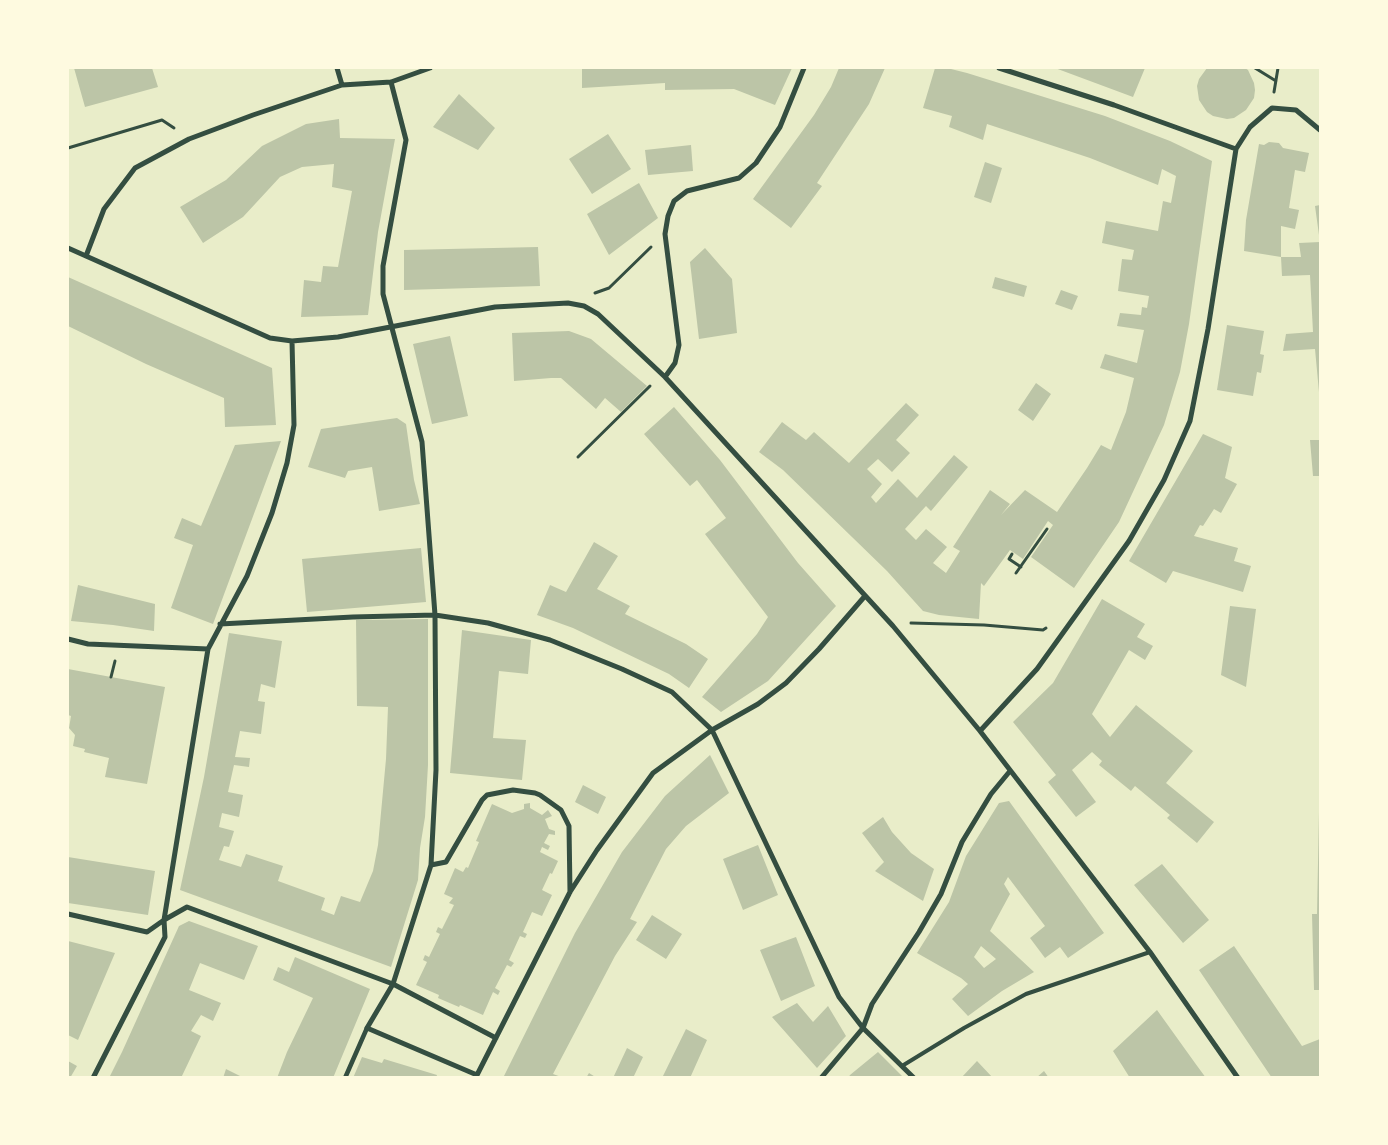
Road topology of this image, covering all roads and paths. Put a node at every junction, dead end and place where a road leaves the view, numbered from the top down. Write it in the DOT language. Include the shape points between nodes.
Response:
graph roads {
  1 [pos="337,68"];
  2 [pos="430,68"];
  3 [pos="804,68"];
  4 [pos="1000,68"];
  5 [pos="1255,68"];
  6 [pos="1278,68"];
  7 [pos="391,82"];
  8 [pos="342,86"];
  9 [pos="1320,130"];
  10 [pos="189,139"];
  11 [pos="68,148"];
  12 [pos="1236,149"];
  13 [pos="665,234"];
  14 [pos="68,248"];
  15 [pos="86,256"];
  16 [pos="568,303"];
  17 [pos="391,328"];
  18 [pos="292,341"];
  19 [pos="666,377"];
  20 [pos="650,386"];
  21 [pos="578,457"];
  22 [pos="1047,529"];
  23 [pos="1012,554"];
  24 [pos="1021,567"];
  25 [pos="1016,572"];
  26 [pos="865,596"];
  27 [pos="435,615"];
  28 [pos="220,624"];
  29 [pos="893,626"];
  30 [pos="1050,626"];
  31 [pos="68,639"];
  32 [pos="208,649"];
  33 [pos="115,660"];
  34 [pos="111,677"];
  35 [pos="712,730"];
  36 [pos="980,732"];
  37 [pos="1010,772"];
  38 [pos="431,865"];
  39 [pos="570,892"];
  40 [pos="68,914"];
  41 [pos="164,920"];
  42 [pos="1150,952"];
  43 [pos="393,984"];
  44 [pos="367,1028"];
  45 [pos="863,1028"];
  46 [pos="496,1038"];
  47 [pos="902,1066"];
  48 [pos="477,1077"];
  49 [pos="93,1078"];
  50 [pos="345,1078"];
  51 [pos="821,1078"];
  52 [pos="914,1078"];
  53 [pos="1238,1078"];
  1 -- 8 [label="street"];
  2 -- 7 [label="street"];
  3 -- 13 [label="street" via="780,127 756,163 739,178 687,191 674,201"];
  4 -- 12 [label="street"];
  5 -- 6 [label="path" via="1276,81"];
  7 -- 8 [label="street"];
  7 -- 17 [label="street" via="406,140 383,266 383,294"];
  8 -- 10 [label="street"];
  9 -- 12 [label="street" via="1296,110 1272,108 1250,127"];
  10 -- 11 [label="path" via="162,120 125,128"];
  10 -- 15 [label="street" via="135,168 104,209"];
  12 -- 36 [label="street" via="1208,329 1187,429 1164,480 1129,541 1037,670"];
  13 -- 16 [label="path" via="609,288"];
  13 -- 19 [label="street" via="679,345"];
  14 -- 15 [label="street"];
  15 -- 18 [label="street" via="270,338"];
  16 -- 17 [label="street" via="495,307"];
  16 -- 19 [label="street" via="584,306 598,314"];
  17 -- 18 [label="street" via="338,338"];
  17 -- 27 [label="street" via="422,442"];
  18 -- 28 [label="street" via="294,426 287,463 272,513 247,576"];
  19 -- 26 [label="street"];
  20 -- 21 [label="path"];
  22 -- 24 [label="path"];
  23 -- 24 [label="path" via="1009,559"];
  24 -- 25 [label="path"];
  26 -- 29 [label="street"];
  26 -- 35 [label="street" via="786,684"];
  27 -- 28 [label="street"];
  27 -- 35 [label="street" via="488,623 550,640 622,668 672,692"];
  27 -- 38 [label="street" via="436,770"];
  28 -- 32 [label="street"];
  29 -- 30 [label="path" via="915,622 1043,630"];
  29 -- 36 [label="street"];
  31 -- 32 [label="street" via="88,644"];
  32 -- 41 [label="street"];
  33 -- 34 [label="path"];
  35 -- 39 [label="street" via="653,773"];
  35 -- 45 [label="street" via="829,978"];
  36 -- 37 [label="street"];
  37 -- 42 [label="street"];
  37 -- 45 [label="street" via="962,842 941,894 872,1004"];
  38 -- 39 [label="street" via="446,862 487,795 513,790 535,793 561,810 569,826"];
  38 -- 43 [label="street"];
  39 -- 46 [label="street"];
  40 -- 41 [label="street" via="147,932"];
  41 -- 43 [label="street" via="187,907"];
  41 -- 49 [label="street" via="165,936"];
  42 -- 47 [label="lane" via="1026,994"];
  42 -- 53 [label="street"];
  43 -- 44 [label="street"];
  43 -- 46 [label="street"];
  44 -- 48 [label="street"];
  44 -- 50 [label="street"];
  45 -- 47 [label="street"];
  45 -- 51 [label="street"];
  46 -- 48 [label="street"];
  47 -- 52 [label="street"];
}
